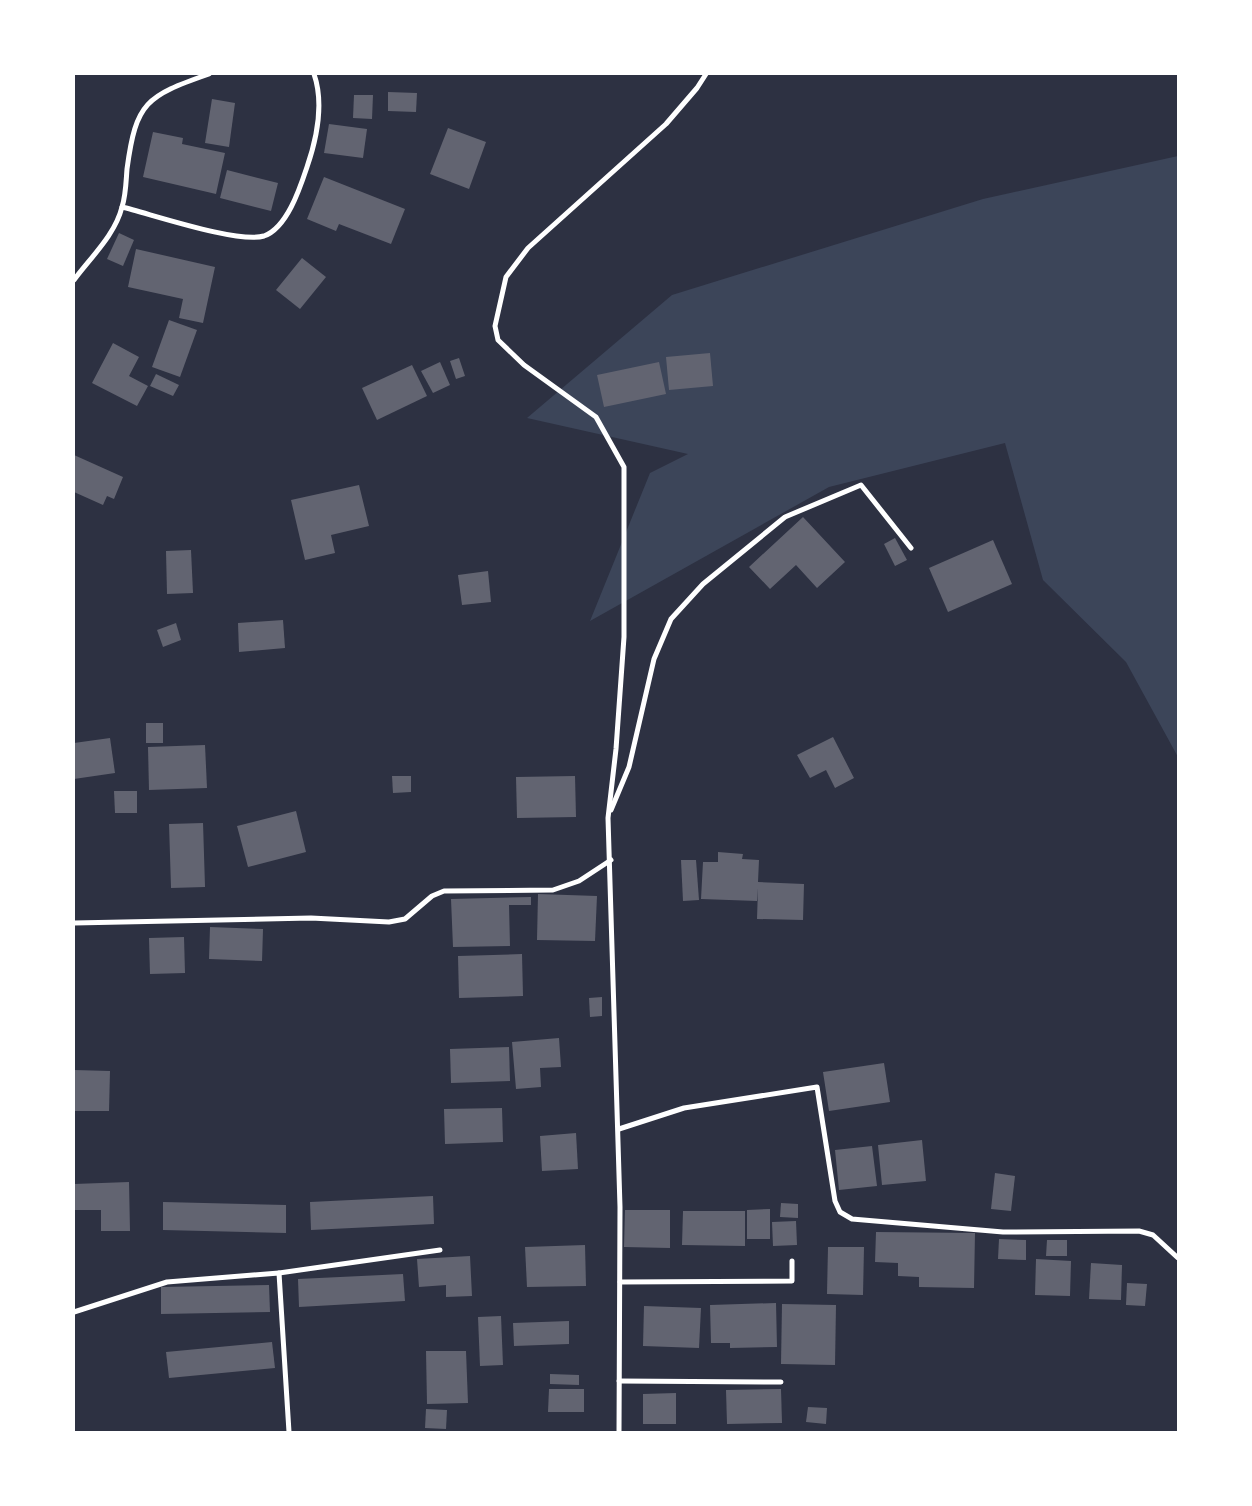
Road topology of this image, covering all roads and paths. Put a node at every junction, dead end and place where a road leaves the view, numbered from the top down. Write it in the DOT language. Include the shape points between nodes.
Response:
graph roads {
  1 [pos="209,74"];
  2 [pos="314,74"];
  3 [pos="706,74"];
  4 [pos="122,207"];
  5 [pos="74,280"];
  6 [pos="912,548"];
  7 [pos="608,818"];
  8 [pos="611,860"];
  9 [pos="74,923"];
  10 [pos="619,1129"];
  11 [pos="440,1250"];
  12 [pos="1178,1258"];
  13 [pos="792,1262"];
  14 [pos="279,1273"];
  15 [pos="620,1282"];
  16 [pos="74,1312"];
  17 [pos="619,1382"];
  18 [pos="781,1382"];
  19 [pos="289,1432"];
  20 [pos="618,1432"];
  1 -- 4 [label="street" via="175,86 149,102 137,118"];
  2 -- 4 [label="street" via="320,105 310,157 295,202 277,227 264,236 236,237"];
  3 -- 7 [label="street" via="666,124 528,248 506,277 496,326 498,340 524,365 596,417 624,467 624,637"];
  4 -- 5 [label="street" via="113,230"];
  6 -- 7 [label="street" via="861,485 786,517 703,584 671,619 654,659 629,767"];
  7 -- 8 [label="street"];
  8 -- 9 [label="street" via="578,881 553,890 444,891 432,896 405,919 389,922 311,918"];
  8 -- 10 [label="street"];
  10 -- 12 [label="street" via="684,1108 817,1087 835,1201 840,1212 852,1218 1003,1232 1139,1232 1153,1235"];
  10 -- 15 [label="street"];
  11 -- 14 [label="street"];
  13 -- 15 [label="street" via="792,1281"];
  14 -- 16 [label="street" via="167,1282"];
  14 -- 19 [label="street"];
  15 -- 17 [label="street"];
  17 -- 18 [label="street"];
  17 -- 20 [label="street"];
}
